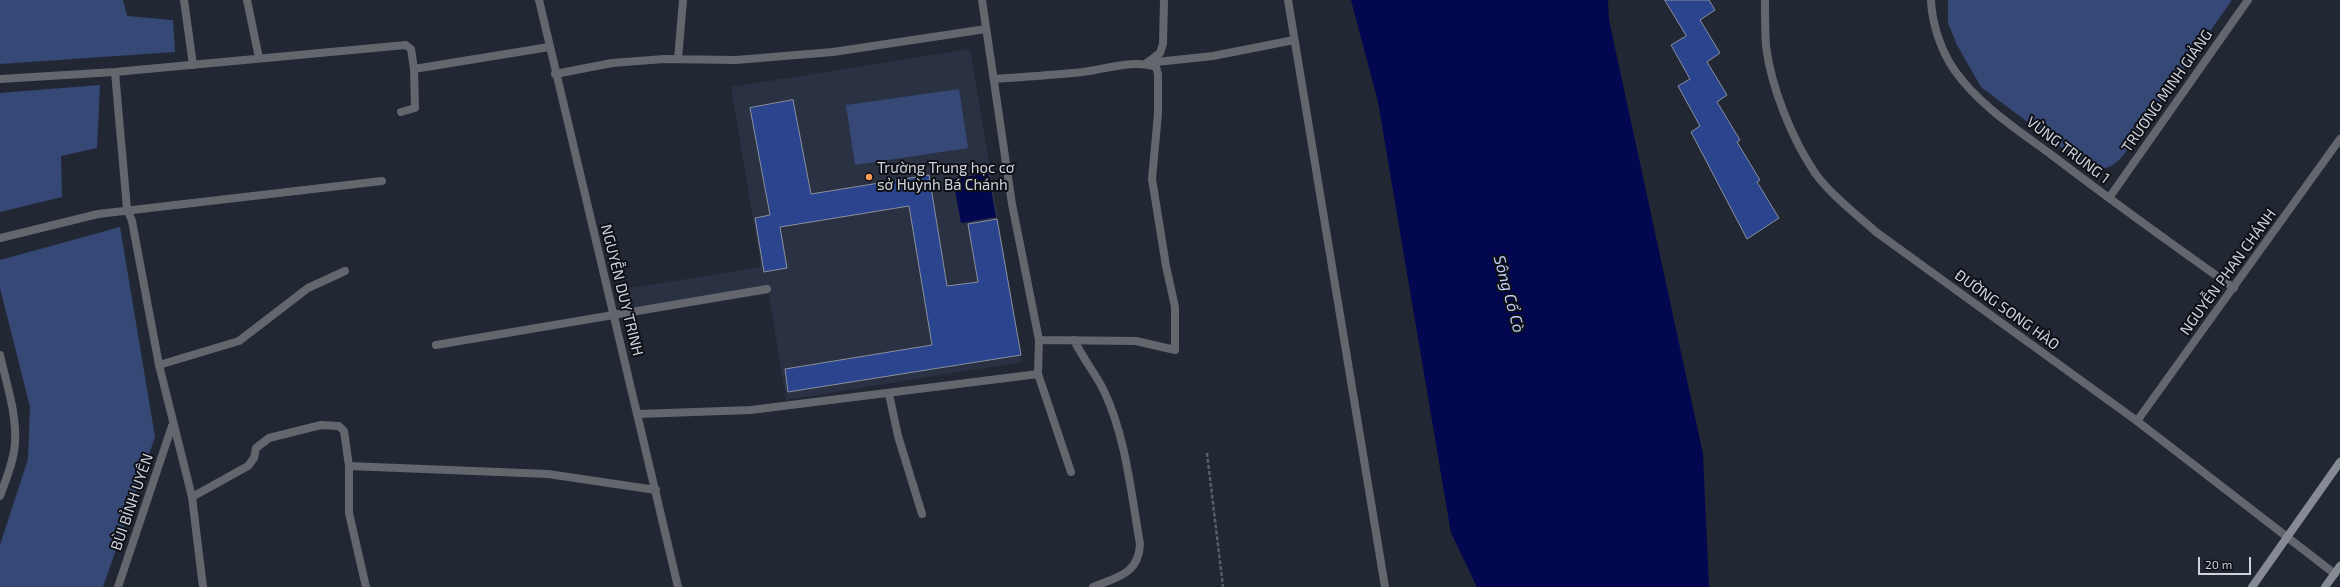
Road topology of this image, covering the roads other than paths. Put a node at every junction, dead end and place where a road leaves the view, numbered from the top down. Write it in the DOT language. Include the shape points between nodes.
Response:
graph roads {
  1 [pos="184,0"];
  2 [pos="247,0"];
  3 [pos="539,0"];
  4 [pos="683,0"];
  5 [pos="982,0"];
  6 [pos="1164,0"];
  7 [pos="1288,0"];
  8 [pos="1765,0"];
  9 [pos="1931,0"];
  10 [pos="2248,0"];
  11 [pos="986,29"];
  12 [pos="1294,40"];
  13 [pos="549,47"];
  14 [pos="258,58"];
  15 [pos="678,59"];
  16 [pos="1147,64"];
  17 [pos="194,65"];
  18 [pos="414,69"];
  19 [pos="115,72"];
  20 [pos="555,74"];
  21 [pos="0,79"];
  22 [pos="994,79"];
  23 [pos="401,112"];
  24 [pos="2340,139"];
  25 [pos="382,181"];
  26 [pos="2109,198"];
  27 [pos="127,209"];
  28 [pos="0,238"];
  29 [pos="345,271"];
  30 [pos="2234,288"];
  31 [pos="767,289"];
  32 [pos="612,314"];
  33 [pos="1038,340"];
  34 [pos="1074,340"];
  35 [pos="436,345"];
  36 [pos="1,360"];
  37 [pos="158,365"];
  38 [pos="1038,374"];
  39 [pos="889,394"];
  40 [pos="638,414"];
  41 [pos="2137,421"];
  42 [pos="173,425"];
  43 [pos="2340,462"];
  44 [pos="350,466"];
  45 [pos="1071,472"];
  46 [pos="656,490"];
  47 [pos="0,496"];
  48 [pos="192,497"];
  49 [pos="922,514"];
  50 [pos="2286,537"];
  51 [pos="2340,566"];
  52 [pos="2337,576"];
  53 [pos="118,587"];
  54 [pos="203,587"];
  55 [pos="366,587"];
  56 [pos="678,587"];
  57 [pos="1093,587"];
  58 [pos="1385,587"];
  59 [pos="2252,587"];
  60 [pos="2325,587"];
  1 -- 17 [label="street"];
  2 -- 14 [label="street"];
  3 -- 13 [label="street, NGUYỄN DUY TRINH"];
  4 -- 15 [label="street"];
  5 -- 11 [label="street"];
  6 -- 16 [label="street" via="1160,53"];
  7 -- 12 [label="street"];
  8 -- 41 [label="street, ĐƯỜNG SONG HÀO" via="1766,46 1775,85 1793,135 1816,174 1876,232"];
  9 -- 26 [label="street, VÙNG TRUNG 1" via="1931,10 1941,45 1955,70 1975,96"];
  10 -- 26 [label="street, TRƯƠNG MINH GIẢNG"];
  11 -- 15 [label="street" via="833,52 736,60"];
  11 -- 22 [label="street"];
  12 -- 16 [label="street" via="1213,56"];
  12 -- 58 [label="street"];
  13 -- 18 [label="street"];
  13 -- 20 [label="street, NGUYỄN DUY TRINH"];
  14 -- 17 [label="street"];
  14 -- 18 [label="street" via="400,44 411,49"];
  15 -- 20 [label="street" via="612,63"];
  16 -- 22 [label="street"];
  16 -- 34 [label="street" via="1156,67 1158,74 1158,114 1152,179 1175,307 1174,350 1136,341"];
  17 -- 19 [label="street"];
  18 -- 23 [label="street" via="415,108"];
  19 -- 21 [label="street"];
  19 -- 27 [label="street"];
  20 -- 32 [label="street, NGUYỄN DUY TRINH"];
  22 -- 33 [label="street" via="1012,204"];
  24 -- 30 [label="street, NGUYỄN PHAN CHÁNH"];
  25 -- 27 [label="street"];
  26 -- 30 [label="street, VÙNG TRUNG 1"];
  27 -- 28 [label="street" via="91,215"];
  27 -- 37 [label="street" via="132,221"];
  29 -- 37 [label="street" via="308,288 239,341"];
  30 -- 41 [label="street, NGUYỄN PHAN CHÁNH"];
  31 -- 32 [label="street"];
  32 -- 35 [label="street"];
  32 -- 40 [label="street, NGUYỄN DUY TRINH"];
  33 -- 34 [label="street"];
  33 -- 38 [label="street"];
  34 -- 57 [label="street" via="1103,388 1113,415 1140,544 1140,556 1132,569"];
  36 -- 47 [label="street" via="14,424 15,442"];
  37 -- 42 [label="street"];
  38 -- 39 [label="street"];
  38 -- 45 [label="street"];
  39 -- 40 [label="street" via="751,410"];
  39 -- 49 [label="street" via="898,436"];
  40 -- 46 [label="street, NGUYỄN DUY TRINH"];
  41 -- 50 [label="street, ĐƯỜNG SONG HÀO"];
  42 -- 48 [label="street"];
  42 -- 53 [label="street, BÙI BỈNH UYÊN"];
  43 -- 50 [label="main road"];
  44 -- 46 [label="street" via="548,474"];
  44 -- 48 [label="street" via="344,430 339,426 321,425 269,438 256,448 254,458 248,466"];
  44 -- 55 [label="street" via="349,513"];
  46 -- 56 [label="street, NGUYỄN DUY TRINH"];
  48 -- 54 [label="street"];
  50 -- 52 [label="street, ĐƯỜNG SONG HÀO"];
  50 -- 59 [label="main road"];
  51 -- 52 [label="main road"];
  52 -- 60 [label="main road"];
}
